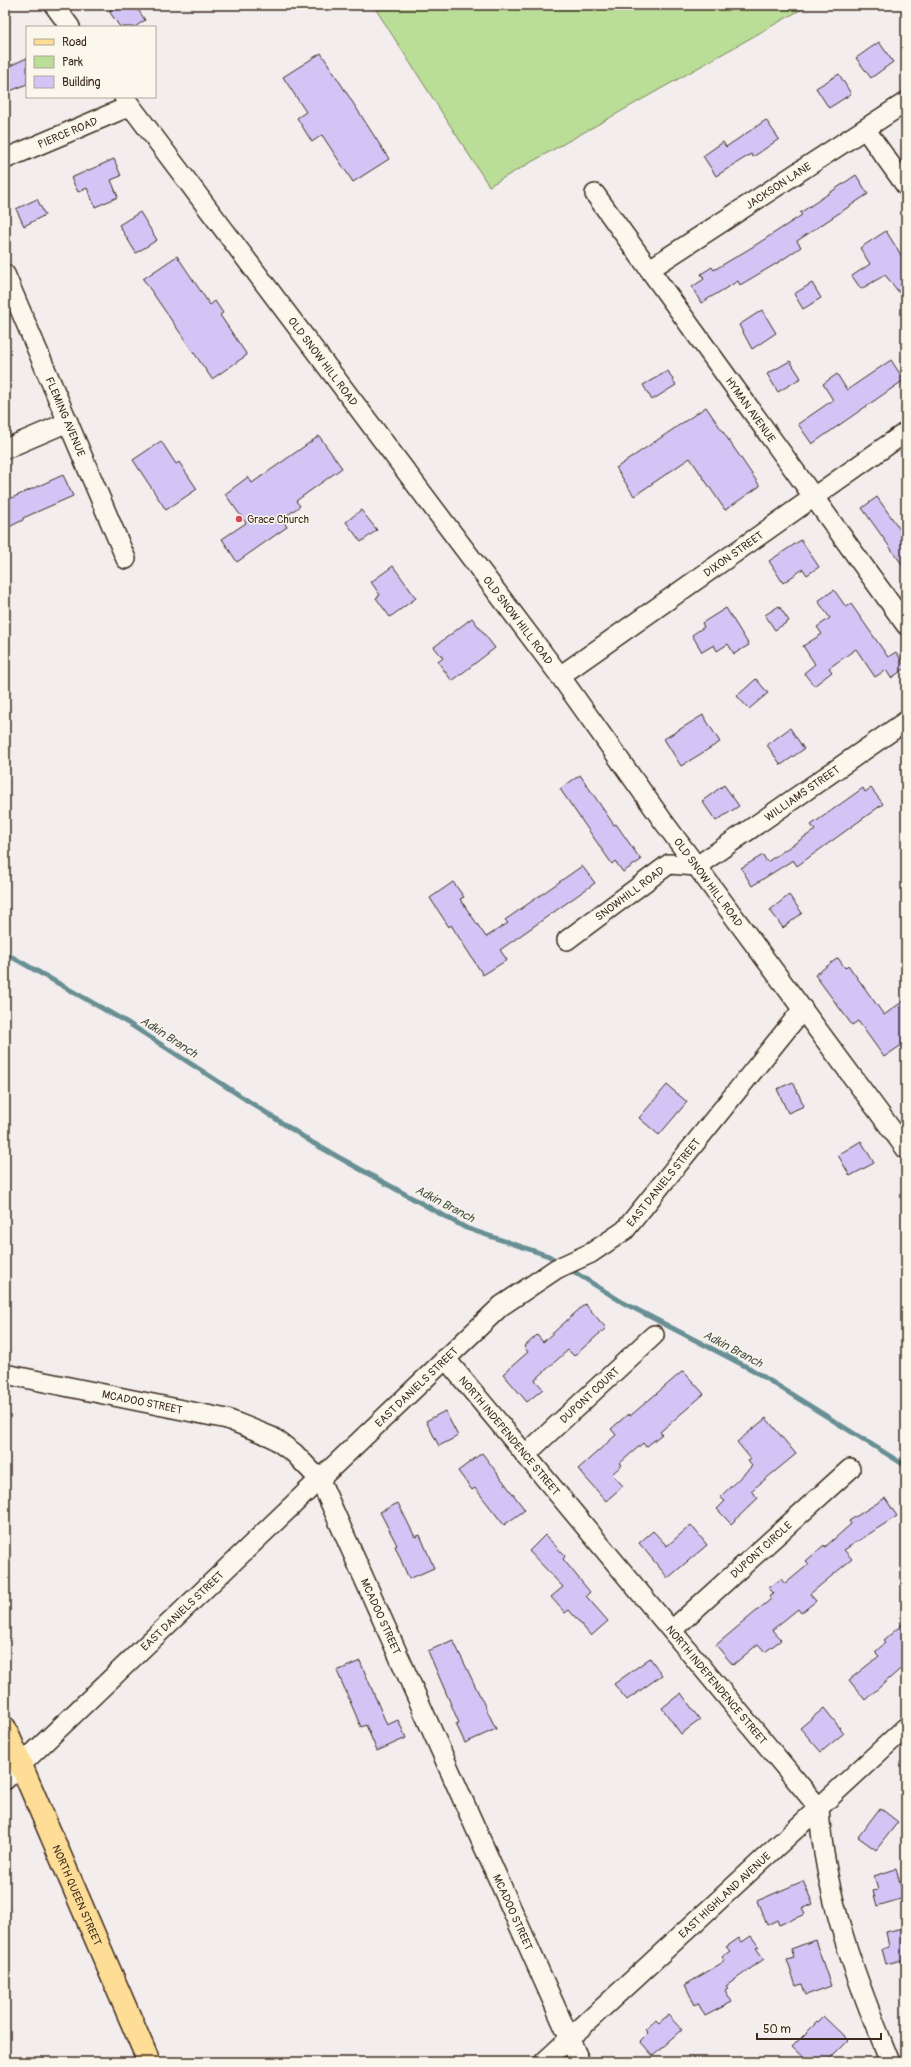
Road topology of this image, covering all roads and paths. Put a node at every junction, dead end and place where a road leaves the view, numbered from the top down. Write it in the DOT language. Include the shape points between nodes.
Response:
graph roads {
  1 [pos="54,5"];
  2 [pos="69,26"];
  3 [pos="127,101"];
  4 [pos="906,102"];
  5 [pos="865,129"];
  6 [pos="5,159"];
  7 [pos="906,186"];
  8 [pos="596,194"];
  9 [pos="650,269"];
  10 [pos="5,274"];
  11 [pos="68,422"];
  12 [pos="906,432"];
  13 [pos="5,449"];
  14 [pos="814,496"];
  15 [pos="126,559"];
  16 [pos="906,625"];
  17 [pos="560,676"];
  18 [pos="906,721"];
  19 [pos="697,866"];
  20 [pos="567,940"];
  21 [pos="803,1010"];
  22 [pos="906,1149"];
  23 [pos="654,1335"];
  24 [pos="445,1358"];
  25 [pos="5,1374"];
  26 [pos="526,1455"];
  27 [pos="850,1469"];
  28 [pos="320,1480"];
  29 [pos="672,1630"];
  30 [pos="5,1728"];
  31 [pos="906,1728"];
  32 [pos="21,1765"];
  33 [pos="5,1780"];
  34 [pos="820,1808"];
  35 [pos="570,2039"];
  36 [pos="150,2062"];
  37 [pos="544,2062"];
  38 [pos="580,2062"];
  39 [pos="890,2062"];
  1 -- 2 [label="street"];
  3 -- 6 [label="street, PIERCE ROAD"];
  3 -- 17 [label="street, OLD SNOW HILL ROAD"];
  4 -- 5 [label="street, JACKSON LANE"];
  5 -- 7 [label="street"];
  5 -- 9 [label="street, JACKSON LANE"];
  8 -- 9 [label="street, HYMAN AVENUE"];
  9 -- 14 [label="street, HYMAN AVENUE"];
  10 -- 11 [label="street, FLEMING AVENUE"];
  11 -- 13 [label="street"];
  11 -- 15 [label="street, FLEMING AVENUE"];
  12 -- 14 [label="street, DIXON STREET"];
  14 -- 16 [label="street, HYMAN AVENUE"];
  14 -- 17 [label="street, DIXON STREET"];
  17 -- 19 [label="street, OLD SNOW HILL ROAD"];
  18 -- 19 [label="street, WILLIAMS STREET"];
  19 -- 20 [label="street, SNOWHILL ROAD" via="669,864"];
  19 -- 21 [label="street, OLD SNOW HILL ROAD"];
  21 -- 22 [label="street, OLD SNOW HILL ROAD"];
  21 -- 24 [label="street, EAST DANIELS STREET" via="625,1230 591,1253 556,1269 500,1306"];
  23 -- 26 [label="street, DUPONT COURT"];
  24 -- 26 [label="street, NORTH INDEPENDENCE STREET"];
  24 -- 28 [label="street, EAST DANIELS STREET"];
  25 -- 28 [label="street, MCADOO STREET" via="227,1419 272,1437 294,1453"];
  26 -- 29 [label="street, NORTH INDEPENDENCE STREET"];
  27 -- 29 [label="street, DUPONT CIRCLE"];
  28 -- 32 [label="street, EAST DANIELS STREET"];
  28 -- 35 [label="street, MCADOO STREET"];
  29 -- 34 [label="street, NORTH INDEPENDENCE STREET"];
  30 -- 32 [label="main road, NORTH QUEEN STREET"];
  31 -- 34 [label="street, EAST HIGHLAND AVENUE"];
  32 -- 33 [label="street, EAST DANIELS STREET"];
  32 -- 36 [label="main road, NORTH QUEEN STREET"];
  34 -- 35 [label="street, EAST HIGHLAND AVENUE"];
  34 -- 39 [label="street" via="821,1837 830,1887 865,2000"];
  35 -- 37 [label="street, EAST HIGHLAND AVENUE"];
  35 -- 38 [label="street, MCADOO STREET"];
}
